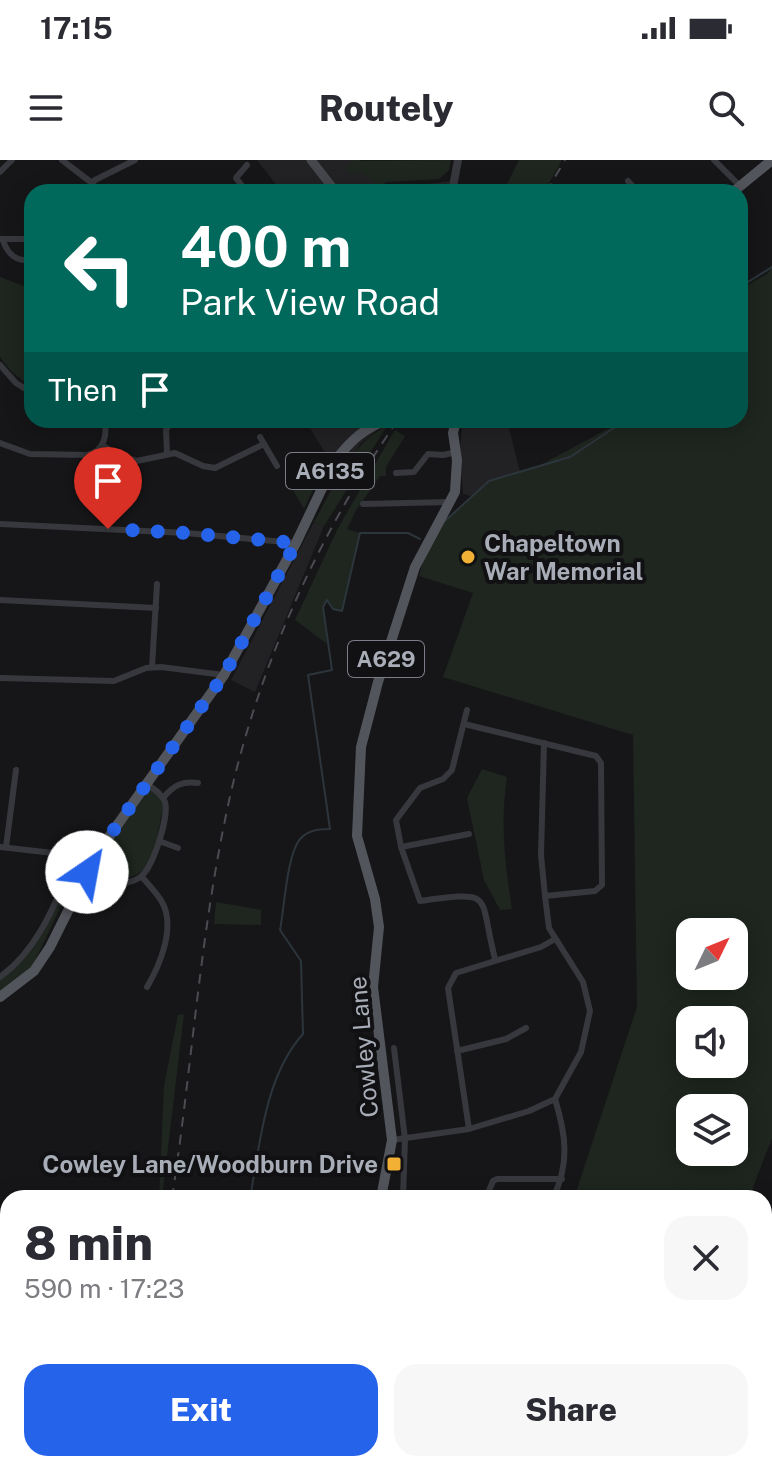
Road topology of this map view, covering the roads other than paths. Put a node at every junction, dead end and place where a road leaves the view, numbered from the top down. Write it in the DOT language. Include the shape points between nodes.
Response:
graph roads {
  1 [pos="12,160"];
  2 [pos="62,160"];
  3 [pos="135,160"];
  4 [pos="311,160"];
  5 [pos="458,160"];
  6 [pos="714,160"];
  7 [pos="772,160"];
  8 [pos="247,165"];
  9 [pos="0,172"];
  10 [pos="628,181"];
  11 [pos="92,183"];
  12 [pos="241,184"];
  13 [pos="330,184"];
  14 [pos="454,184"];
  15 [pos="631,184"];
  16 [pos="732,184"];
  17 [pos="742,184"];
  18 [pos="2,239"];
  19 [pos="24,239"];
  20 [pos="24,259"];
  21 [pos="0,365"];
  22 [pos="24,388"];
  23 [pos="106,428"];
  24 [pos="167,428"];
  25 [pos="368,428"];
  26 [pos="450,428"];
  27 [pos="454,428"];
  28 [pos="453,433"];
  29 [pos="0,443"];
  30 [pos="102,445"];
  31 [pos="456,452"];
  32 [pos="167,454"];
  33 [pos="277,466"];
  34 [pos="396,473"];
  35 [pos="450,502"];
  36 [pos="363,504"];
  37 [pos="0,524"];
  38 [pos="296,543"];
  39 [pos="157,584"];
  40 [pos="0,600"];
  41 [pos="156,608"];
  42 [pos="152,667"];
  43 [pos="224,675"];
  44 [pos="0,678"];
  45 [pos="467,710"];
  46 [pos="464,724"];
  47 [pos="544,743"];
  48 [pos="16,770"];
  49 [pos="198,783"];
  50 [pos="147,784"];
  51 [pos="164,797"];
  52 [pos="469,834"];
  53 [pos="159,841"];
  54 [pos="3,847"];
  55 [pos="401,847"];
  56 [pos="180,849"];
  57 [pos="74,860"];
  58 [pos="85,876"];
  59 [pos="142,877"];
  60 [pos="545,896"];
  61 [pos="555,939"];
  62 [pos="495,959"];
  63 [pos="0,977"];
  64 [pos="147,987"];
  65 [pos="0,997"];
  66 [pos="526,1028"];
  67 [pos="394,1048"];
  68 [pos="457,1051"];
  69 [pos="555,1099"];
  70 [pos="469,1129"];
  71 [pos="405,1139"];
  72 [pos="392,1140"];
  73 [pos="563,1179"];
  74 [pos="383,1190"];
  75 [pos="403,1190"];
  76 [pos="489,1190"];
  77 [pos="557,1190"];
  1 -- 9 [label="street"];
  2 -- 11 [label="street"];
  3 -- 11 [label="street"];
  4 -- 13 [label="main road"];
  5 -- 14 [label="street"];
  6 -- 16 [label="street"];
  7 -- 17 [label="main road"];
  8 -- 12 [label="street" via="236,178"];
  10 -- 15 [label="street"];
  18 -- 19 [label="street"];
  18 -- 20 [label="street" via="17,259"];
  21 -- 22 [label="street"];
  23 -- 30 [label="street"];
  24 -- 32 [label="street"];
  25 -- 38 [label="main road, A6135" via="343,450"];
  26 -- 28 [label="main road, Cowley Lane / A629"];
  27 -- 28 [label="main road, Cowley Lane / A629"];
  28 -- 31 [label="main road, Cowley Lane / A629"];
  29 -- 30 [label="street" via="45,455 87,455"];
  30 -- 32 [label="street" via="137,461"];
  31 -- 34 [label="street" via="428,454 414,472"];
  31 -- 35 [label="main road, Cowley Lane / A629"];
  32 -- 33 [label="street" via="179,453 215,468 262,440"];
  35 -- 36 [label="street"];
  35 -- 72 [label="main road, Cowley Lane / A629" via="415,567 361,747 357,836 379,927 373,987"];
  37 -- 38 [label="street"];
  38 -- 43 [label="main road, A6135"];
  39 -- 41 [label="street"];
  40 -- 41 [label="street"];
  41 -- 42 [label="street"];
  42 -- 43 [label="street"];
  42 -- 44 [label="street" via="114,681"];
  43 -- 50 [label="main road, A6135"];
  45 -- 46 [label="street"];
  46 -- 47 [label="street"];
  46 -- 55 [label="street" via="452,770 420,788 396,820"];
  47 -- 60 [label="street"];
  47 -- 60 [label="street" via="596,756 601,763 602,870 602,885 595,891"];
  48 -- 54 [label="street"];
  49 -- 51 [label="street" via="179,784"];
  50 -- 51 [label="street"];
  50 -- 58 [label="main road, A6135"];
  51 -- 53 [label="street"];
  52 -- 55 [label="street"];
  53 -- 56 [label="street"];
  53 -- 59 [label="street"];
  54 -- 57 [label="street"];
  55 -- 62 [label="street" via="420,901 470,895 481,900"];
  57 -- 58 [label="street"];
  57 -- 63 [label="street" via="26,955"];
  58 -- 59 [label="street" via="128,883"];
  58 -- 65 [label="main road, A6135" via="34,971"];
  59 -- 64 [label="street" via="167,912 161,955"];
  60 -- 61 [label="street"];
  61 -- 62 [label="street"];
  61 -- 69 [label="street" via="583,982 590,1011 581,1052"];
  62 -- 68 [label="street" via="456,973 448,988"];
  66 -- 68 [label="street" via="506,1039"];
  67 -- 71 [label="street"];
  68 -- 70 [label="street"];
  69 -- 70 [label="street"];
  69 -- 73 [label="street" via="565,1131"];
  70 -- 71 [label="street"];
  71 -- 72 [label="street"];
  71 -- 75 [label="street"];
  72 -- 74 [label="main road, Cowley Lane / A629"];
  73 -- 76 [label="street" via="497,1179"];
  73 -- 77 [label="street"];
}
